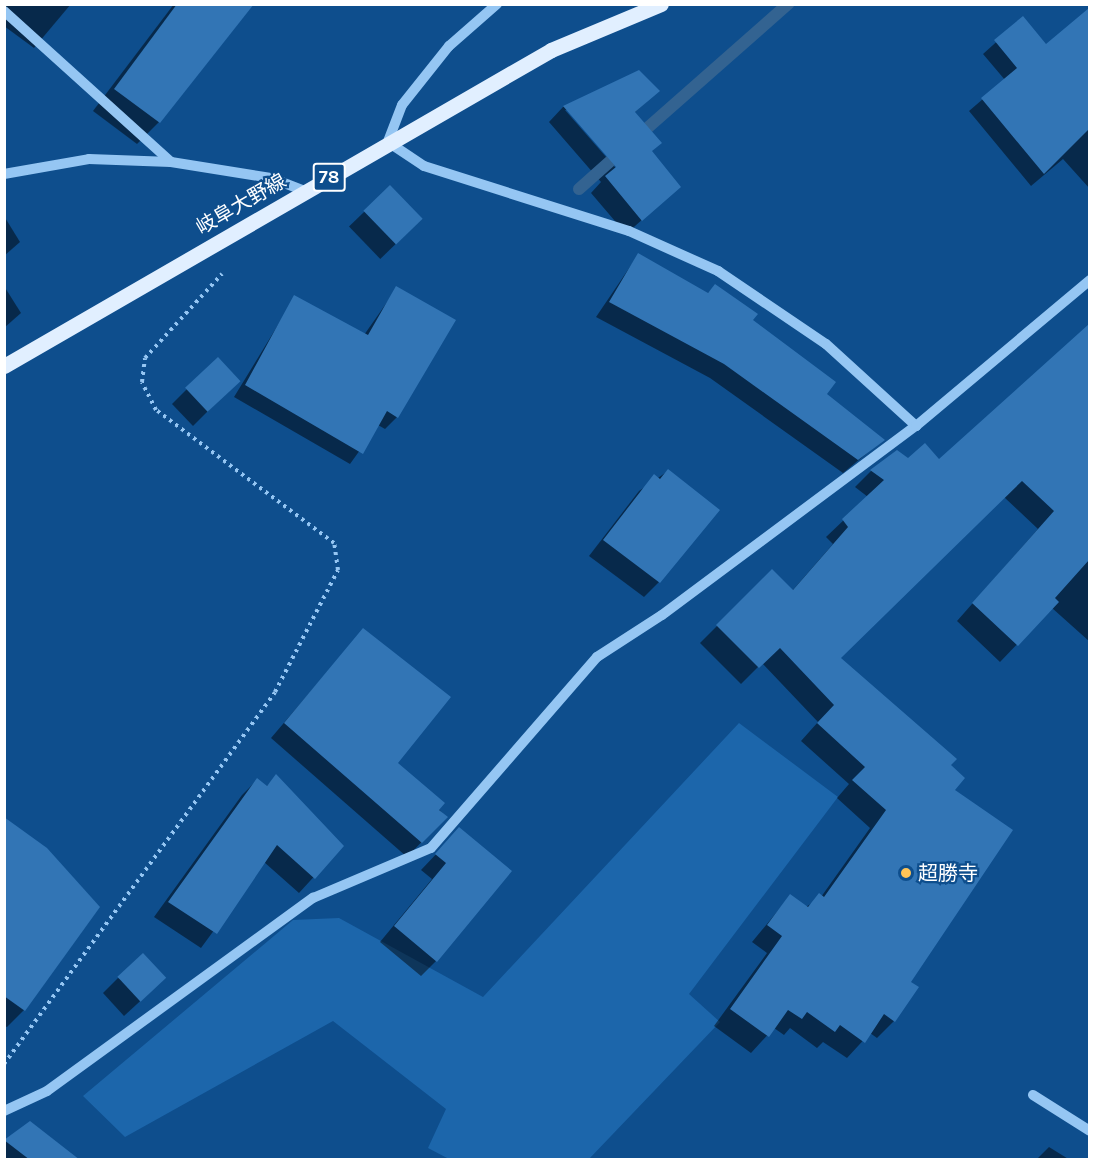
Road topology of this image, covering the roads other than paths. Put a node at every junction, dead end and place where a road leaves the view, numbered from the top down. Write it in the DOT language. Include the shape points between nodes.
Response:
graph roads {
  1 [pos="497,4"];
  2 [pos="662,4"];
  3 [pos="4,11"];
  4 [pos="388,142"];
  5 [pos="171,162"];
  6 [pos="4,174"];
  7 [pos="305,191"];
  8 [pos="1089,280"];
  9 [pos="4,366"];
  10 [pos="916,426"];
  11 [pos="1034,1095"];
  12 [pos="4,1111"];
  13 [pos="1089,1131"];
  1 -- 4 [label="street" via="449,46 402,105"];
  2 -- 4 [label="main road, 岐阜大野線 / 78" via="551,50"];
  3 -- 5 [label="street"];
  4 -- 7 [label="main road, 岐阜大野線 / 78"];
  4 -- 10 [label="street" via="424,166 629,231 718,271 826,344"];
  5 -- 6 [label="street" via="89,159"];
  5 -- 7 [label="street" via="271,178"];
  7 -- 9 [label="main road, 岐阜大野線 / 78"];
  8 -- 10 [label="street"];
  10 -- 12 [label="street" via="662,615 597,657 431,848 313,898 47,1091"];
  11 -- 13 [label="street"];
}
